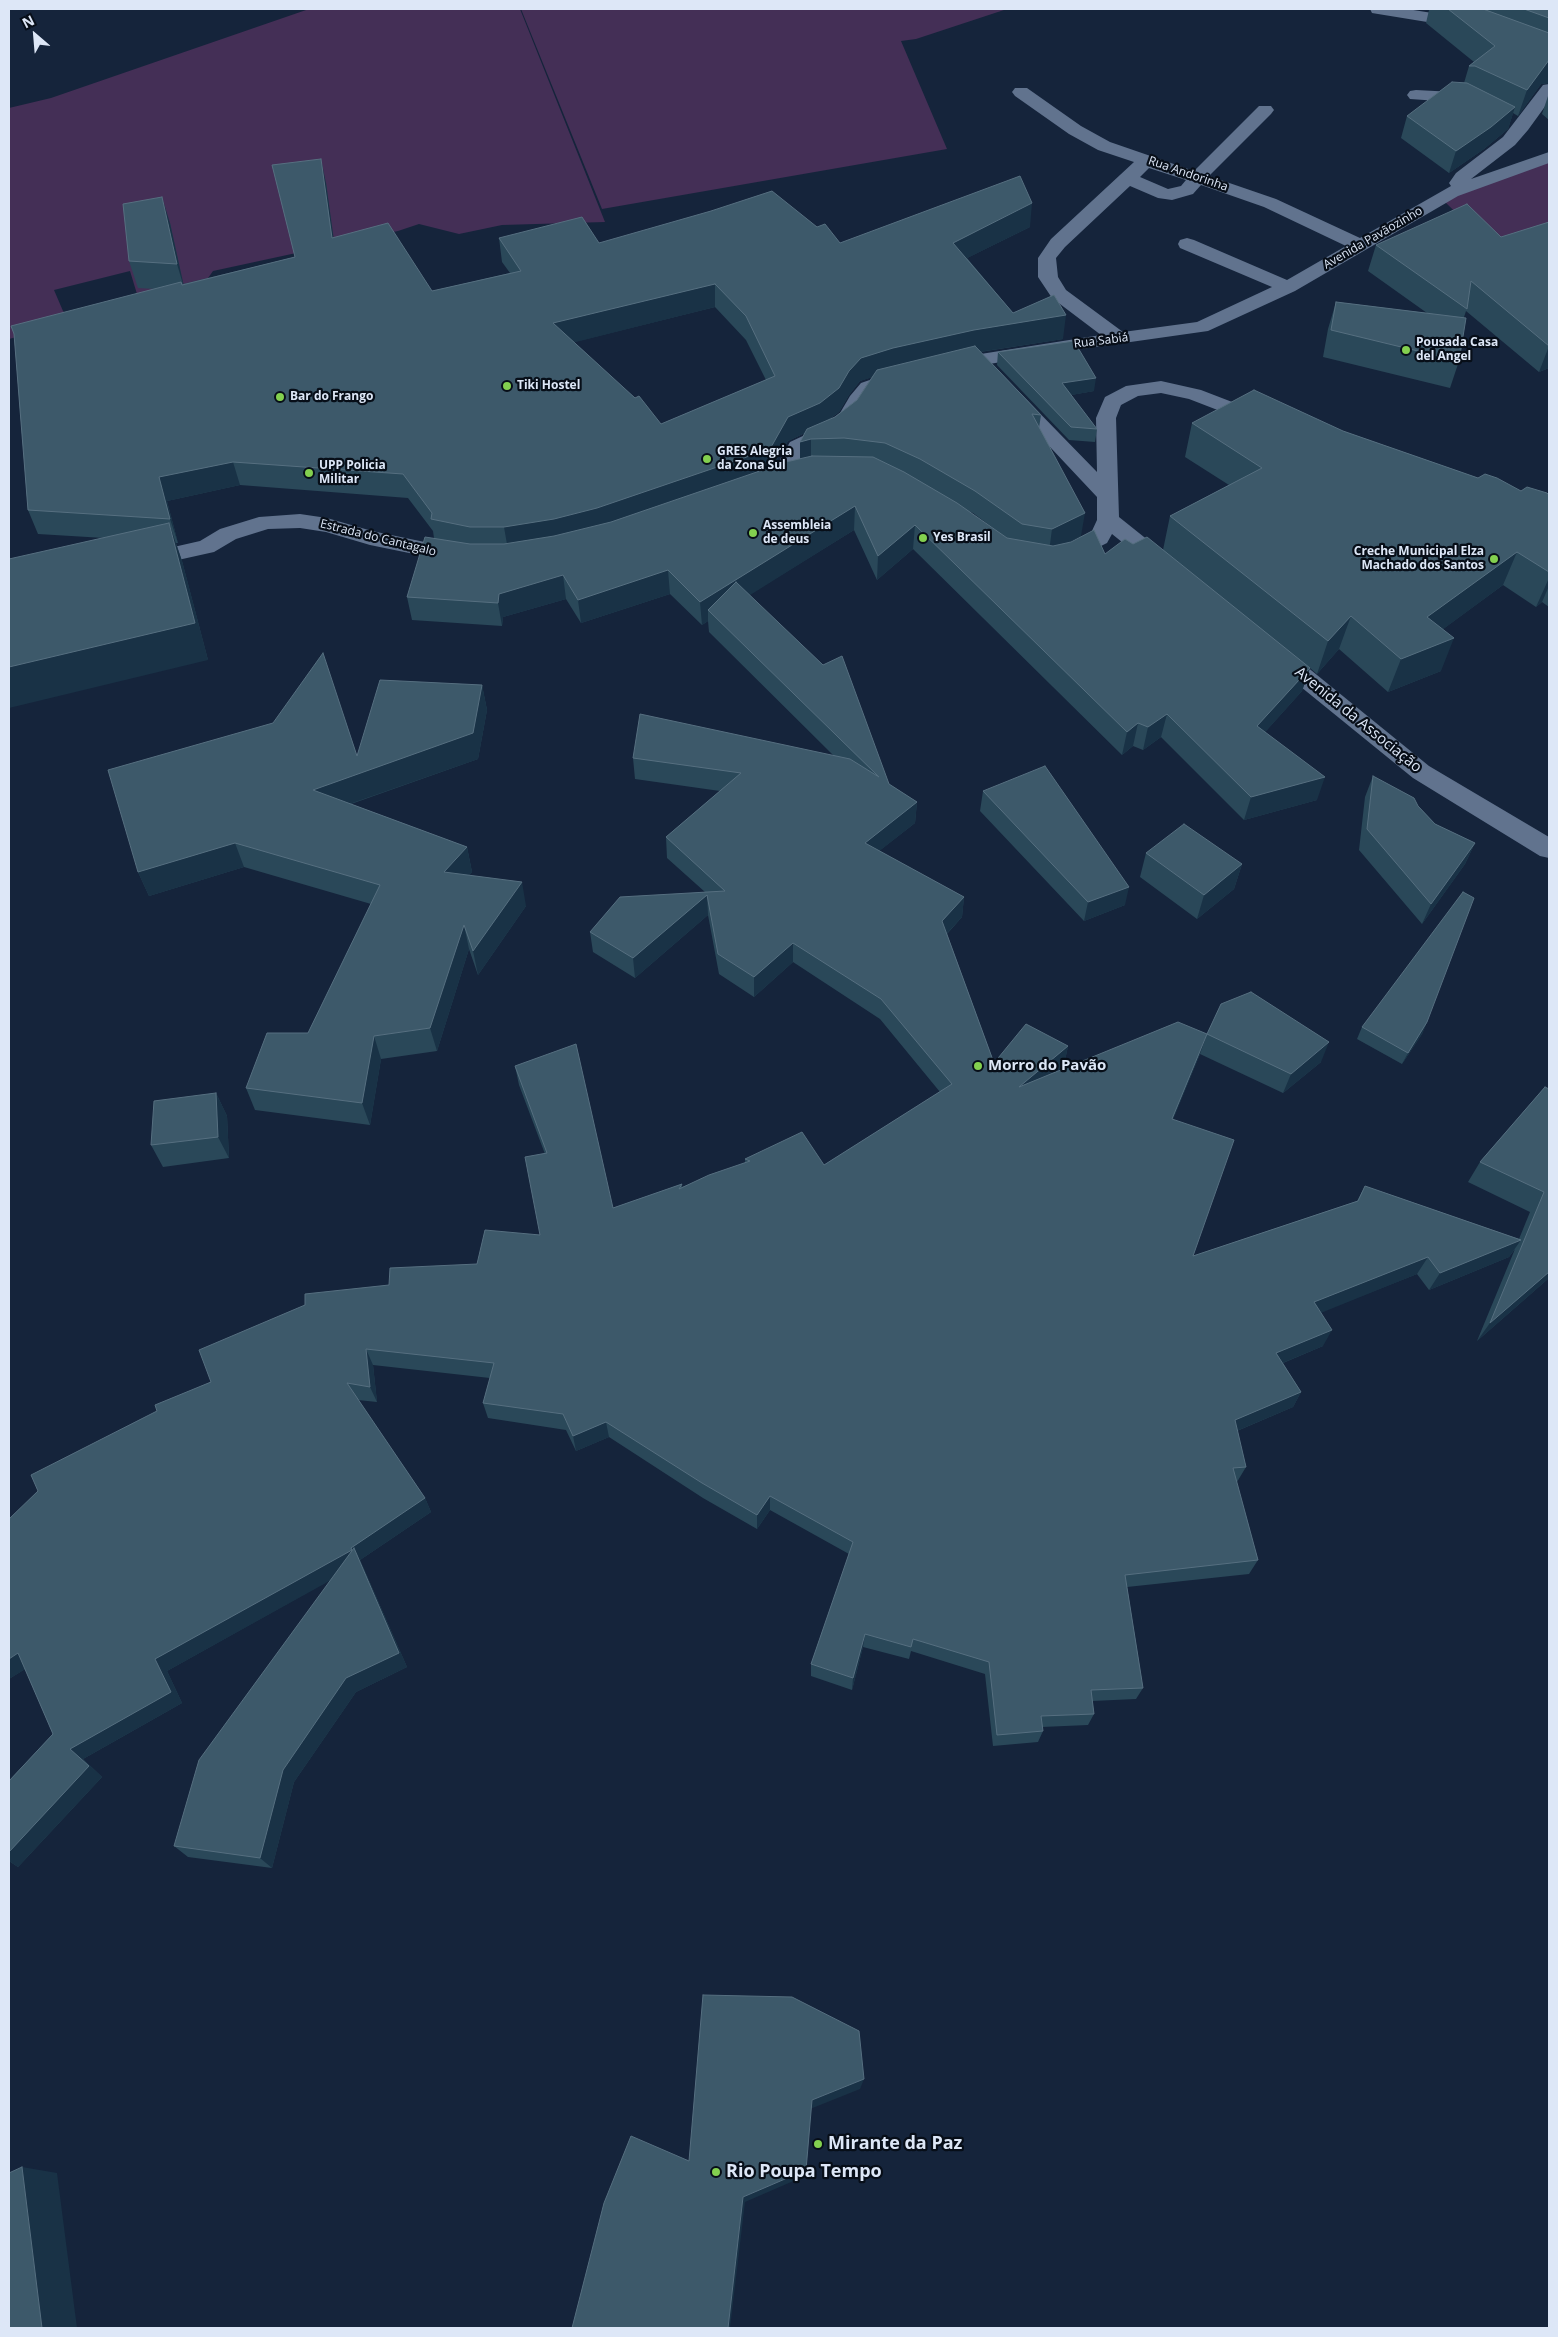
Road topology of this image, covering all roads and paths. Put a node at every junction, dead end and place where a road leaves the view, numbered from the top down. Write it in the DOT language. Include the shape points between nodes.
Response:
graph roads {
  1 [pos="1378,9"];
  2 [pos="1482,30"];
  3 [pos="1549,89"];
  4 [pos="1021,92"];
  5 [pos="1416,95"];
  6 [pos="1488,109"];
  7 [pos="1265,110"];
  8 [pos="1505,118"];
  9 [pos="1522,126"];
  10 [pos="1549,157"];
  11 [pos="1148,160"];
  12 [pos="1198,177"];
  13 [pos="1128,178"];
  14 [pos="1452,192"];
  15 [pos="1187,244"];
  16 [pos="1360,245"];
  17 [pos="1288,287"];
  18 [pos="1201,328"];
  19 [pos="1120,339"];
  20 [pos="978,360"];
  21 [pos="1280,430"];
  22 [pos="803,473"];
  23 [pos="1108,496"];
  24 [pos="1108,520"];
  25 [pos="474,559"];
  26 [pos="1049,561"];
  27 [pos="119,566"];
  28 [pos="1186,582"];
  29 [pos="1264,645"];
  30 [pos="1549,849"];
  1 -- 2 [label="street" via="1458,21"];
  3 -- 9 [label="street"];
  4 -- 11 [label="street, Rua Andorinha" via="1104,146"];
  5 -- 6 [label="street" via="1454,97"];
  7 -- 12 [label="street"];
  8 -- 9 [label="street"];
  9 -- 14 [label="street" via="1491,156 1462,177"];
  10 -- 14 [label="street, Avenida Pavãozinho"];
  11 -- 12 [label="street, Rua Andorinha"];
  11 -- 13 [label="street"];
  12 -- 13 [label="street" via="1187,190 1172,195"];
  12 -- 16 [label="street, Rua Andorinha" via="1270,203"];
  13 -- 19 [label="street" via="1058,242 1047,258 1048,277 1059,294"];
  14 -- 16 [label="street, Avenida Pavãozinho"];
  15 -- 17 [label="street"];
  16 -- 17 [label="street, Avenida Pavãozinho"];
  17 -- 18 [label="street, Avenida Pavãozinho"];
  18 -- 19 [label="street, Rua Sabiá"];
  19 -- 20 [label="street, Rua Sabiá"];
  20 -- 22 [label="street, Rua Sabiá" via="918,372 868,387 848,417 827,434 797,447 771,482"];
  20 -- 23 [label="street"];
  21 -- 23 [label="street" via="1194,394 1161,387 1133,390 1112,401 1106,418"];
  23 -- 24 [label="street"];
  24 -- 26 [label="street" via="1099,538"];
  24 -- 28 [label="street"];
  25 -- 27 [label="street, Estrada do Cantagalo" via="300,521 267,522 228,534 206,547"];
  29 -- 30 [label="street, Avenida da Associação" via="1421,772"];
}
